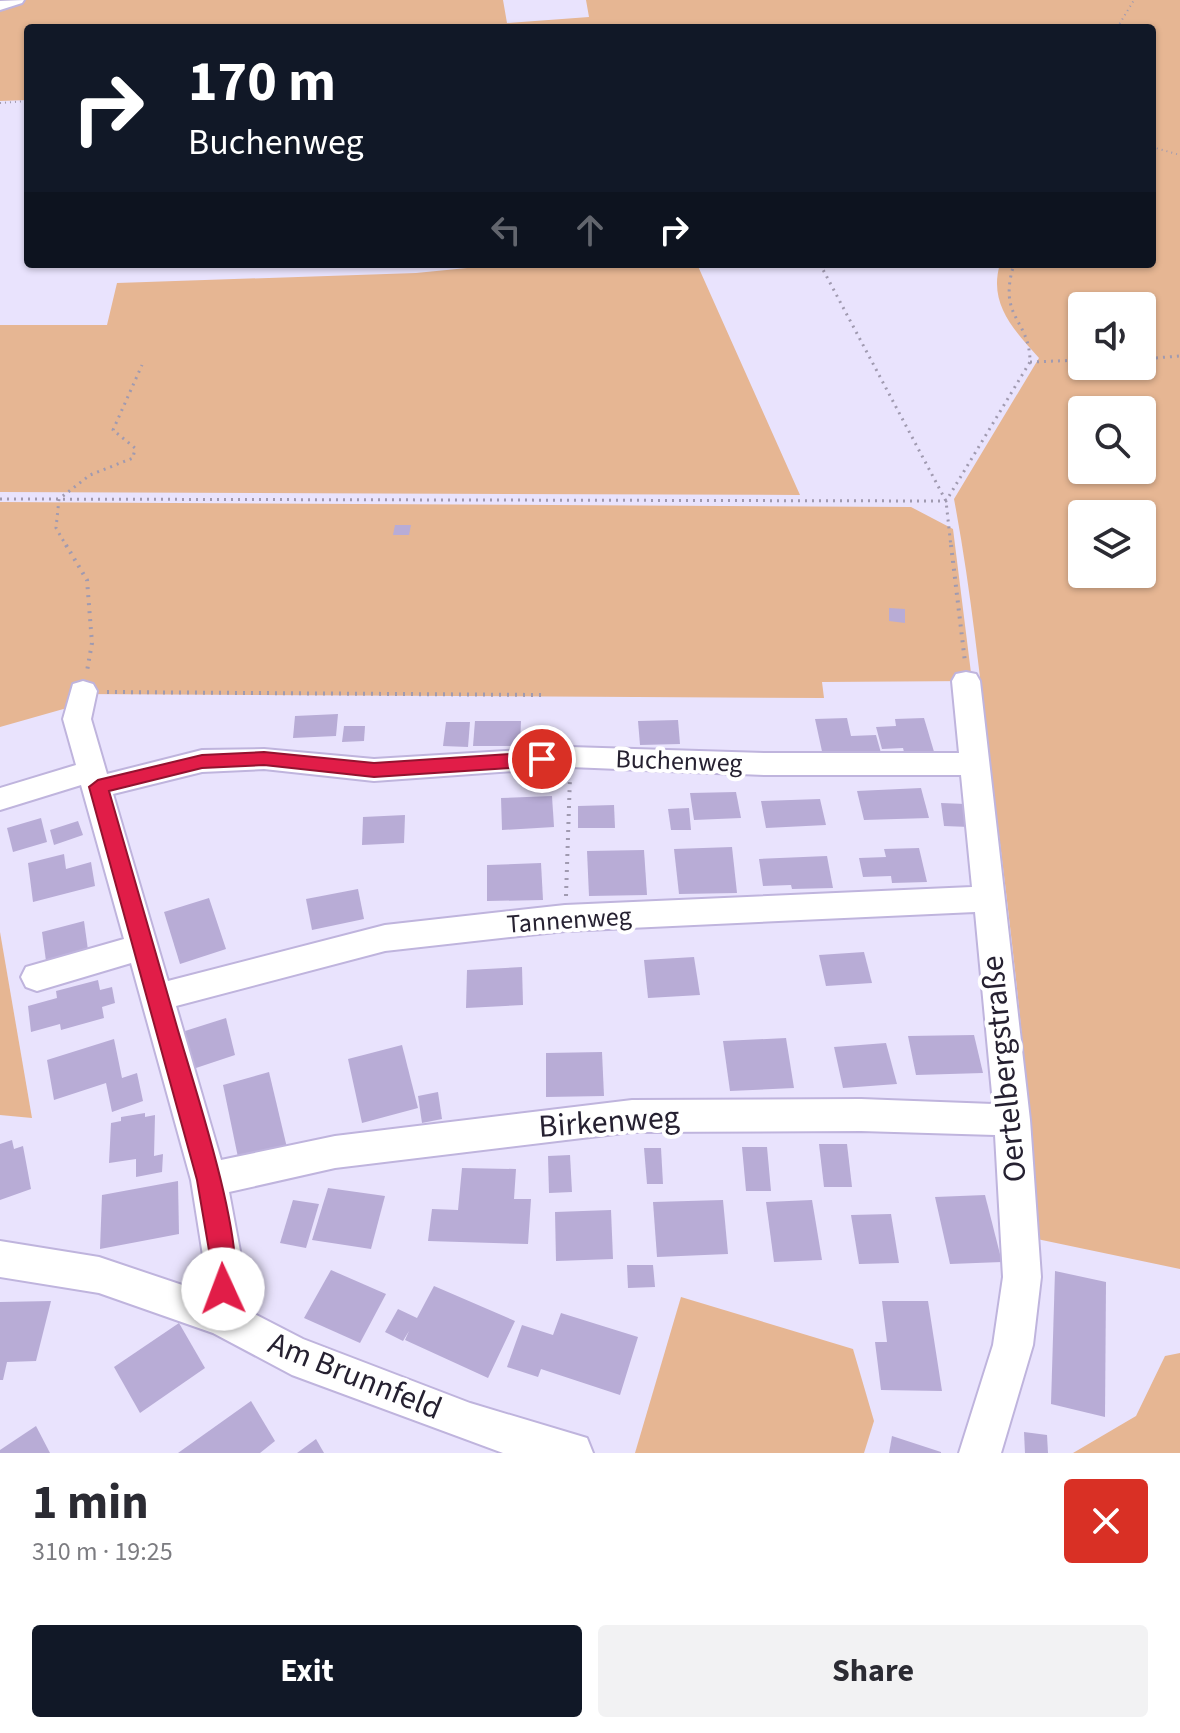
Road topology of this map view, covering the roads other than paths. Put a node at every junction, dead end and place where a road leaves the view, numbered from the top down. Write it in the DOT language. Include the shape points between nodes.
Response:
graph roads {
  1 [pos="17,0"];
  2 [pos="0,6"];
  3 [pos="966,681"];
  4 [pos="83,691"];
  5 [pos="976,764"];
  6 [pos="96,779"];
  7 [pos="0,799"];
  8 [pos="987,899"];
  9 [pos="144,946"];
  10 [pos="37,977"];
  11 [pos="159,997"];
  12 [pos="1012,1120"];
  13 [pos="209,1180"];
  14 [pos="0,1259"];
  15 [pos="222,1317"];
  16 [pos="572,1453"];
  17 [pos="980,1453"];
  1 -- 2 [label="street"];
  3 -- 5 [label="street, Oertelbergstraße"];
  4 -- 6 [label="street" via="77,719"];
  5 -- 6 [label="street, Buchenweg" via="570,757 374,770 264,759 202,761"];
  5 -- 8 [label="street, Oertelbergstraße"];
  6 -- 7 [label="street, Buchenweg"];
  6 -- 9 [label="street"];
  8 -- 11 [label="street, Tannenweg" via="565,918 385,938"];
  8 -- 12 [label="street, Oertelbergstraße"];
  9 -- 10 [label="street"];
  9 -- 11 [label="street"];
  11 -- 13 [label="street"];
  12 -- 13 [label="street, Birkenweg" via="632,1116 335,1152"];
  12 -- 17 [label="street, Oertelbergstraße" via="1022,1277 1013,1345"];
  13 -- 15 [label="street" via="223,1262"];
  14 -- 15 [label="street, Am Brunnfeld" via="99,1275"];
  15 -- 16 [label="street, Am Brunnfeld" via="292,1355 470,1423"];
}
